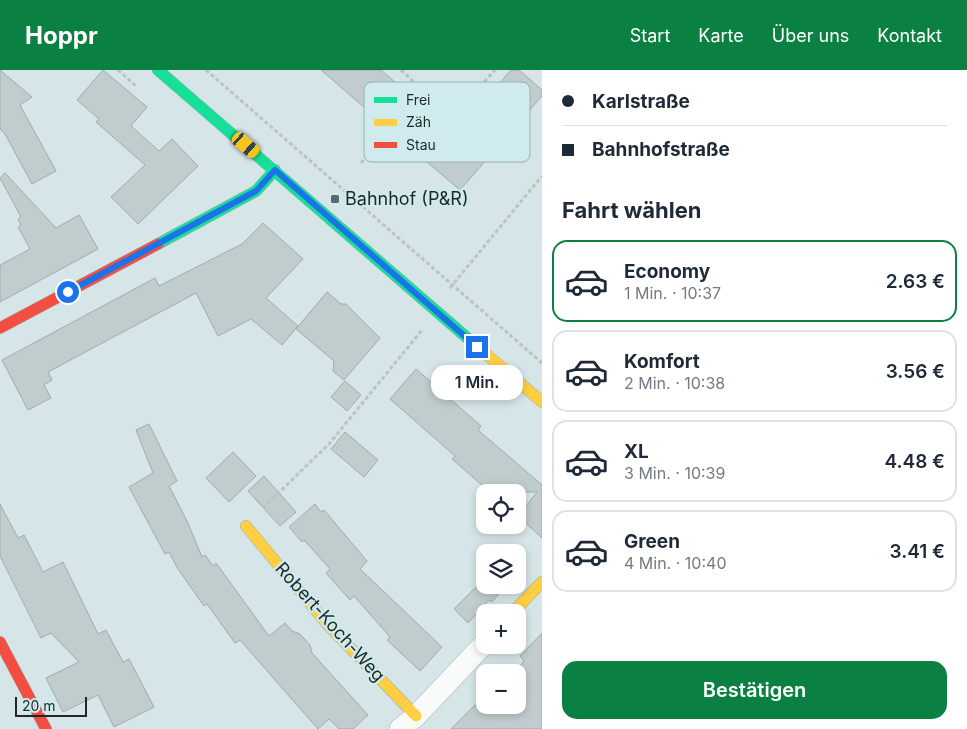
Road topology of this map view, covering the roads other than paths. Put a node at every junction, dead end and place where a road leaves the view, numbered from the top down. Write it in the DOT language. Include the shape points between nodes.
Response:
graph roads {
  1 [pos="158,70"];
  2 [pos="275,170"];
  3 [pos="0,328"];
  4 [pos="542,402"];
  5 [pos="246,526"];
  6 [pos="542,582"];
  7 [pos="521,604"];
  8 [pos="0,642"];
  9 [pos="476,652"];
  10 [pos="408,722"];
  11 [pos="46,729"];
  1 -- 2 [label="street"];
  2 -- 3 [label="street" via="256,191"];
  2 -- 4 [label="street"];
  5 -- 10 [label="street, Robert-Koch-Weg"];
  6 -- 7 [label="street"];
  8 -- 11 [label="street"];
  9 -- 10 [label="street"];
}
